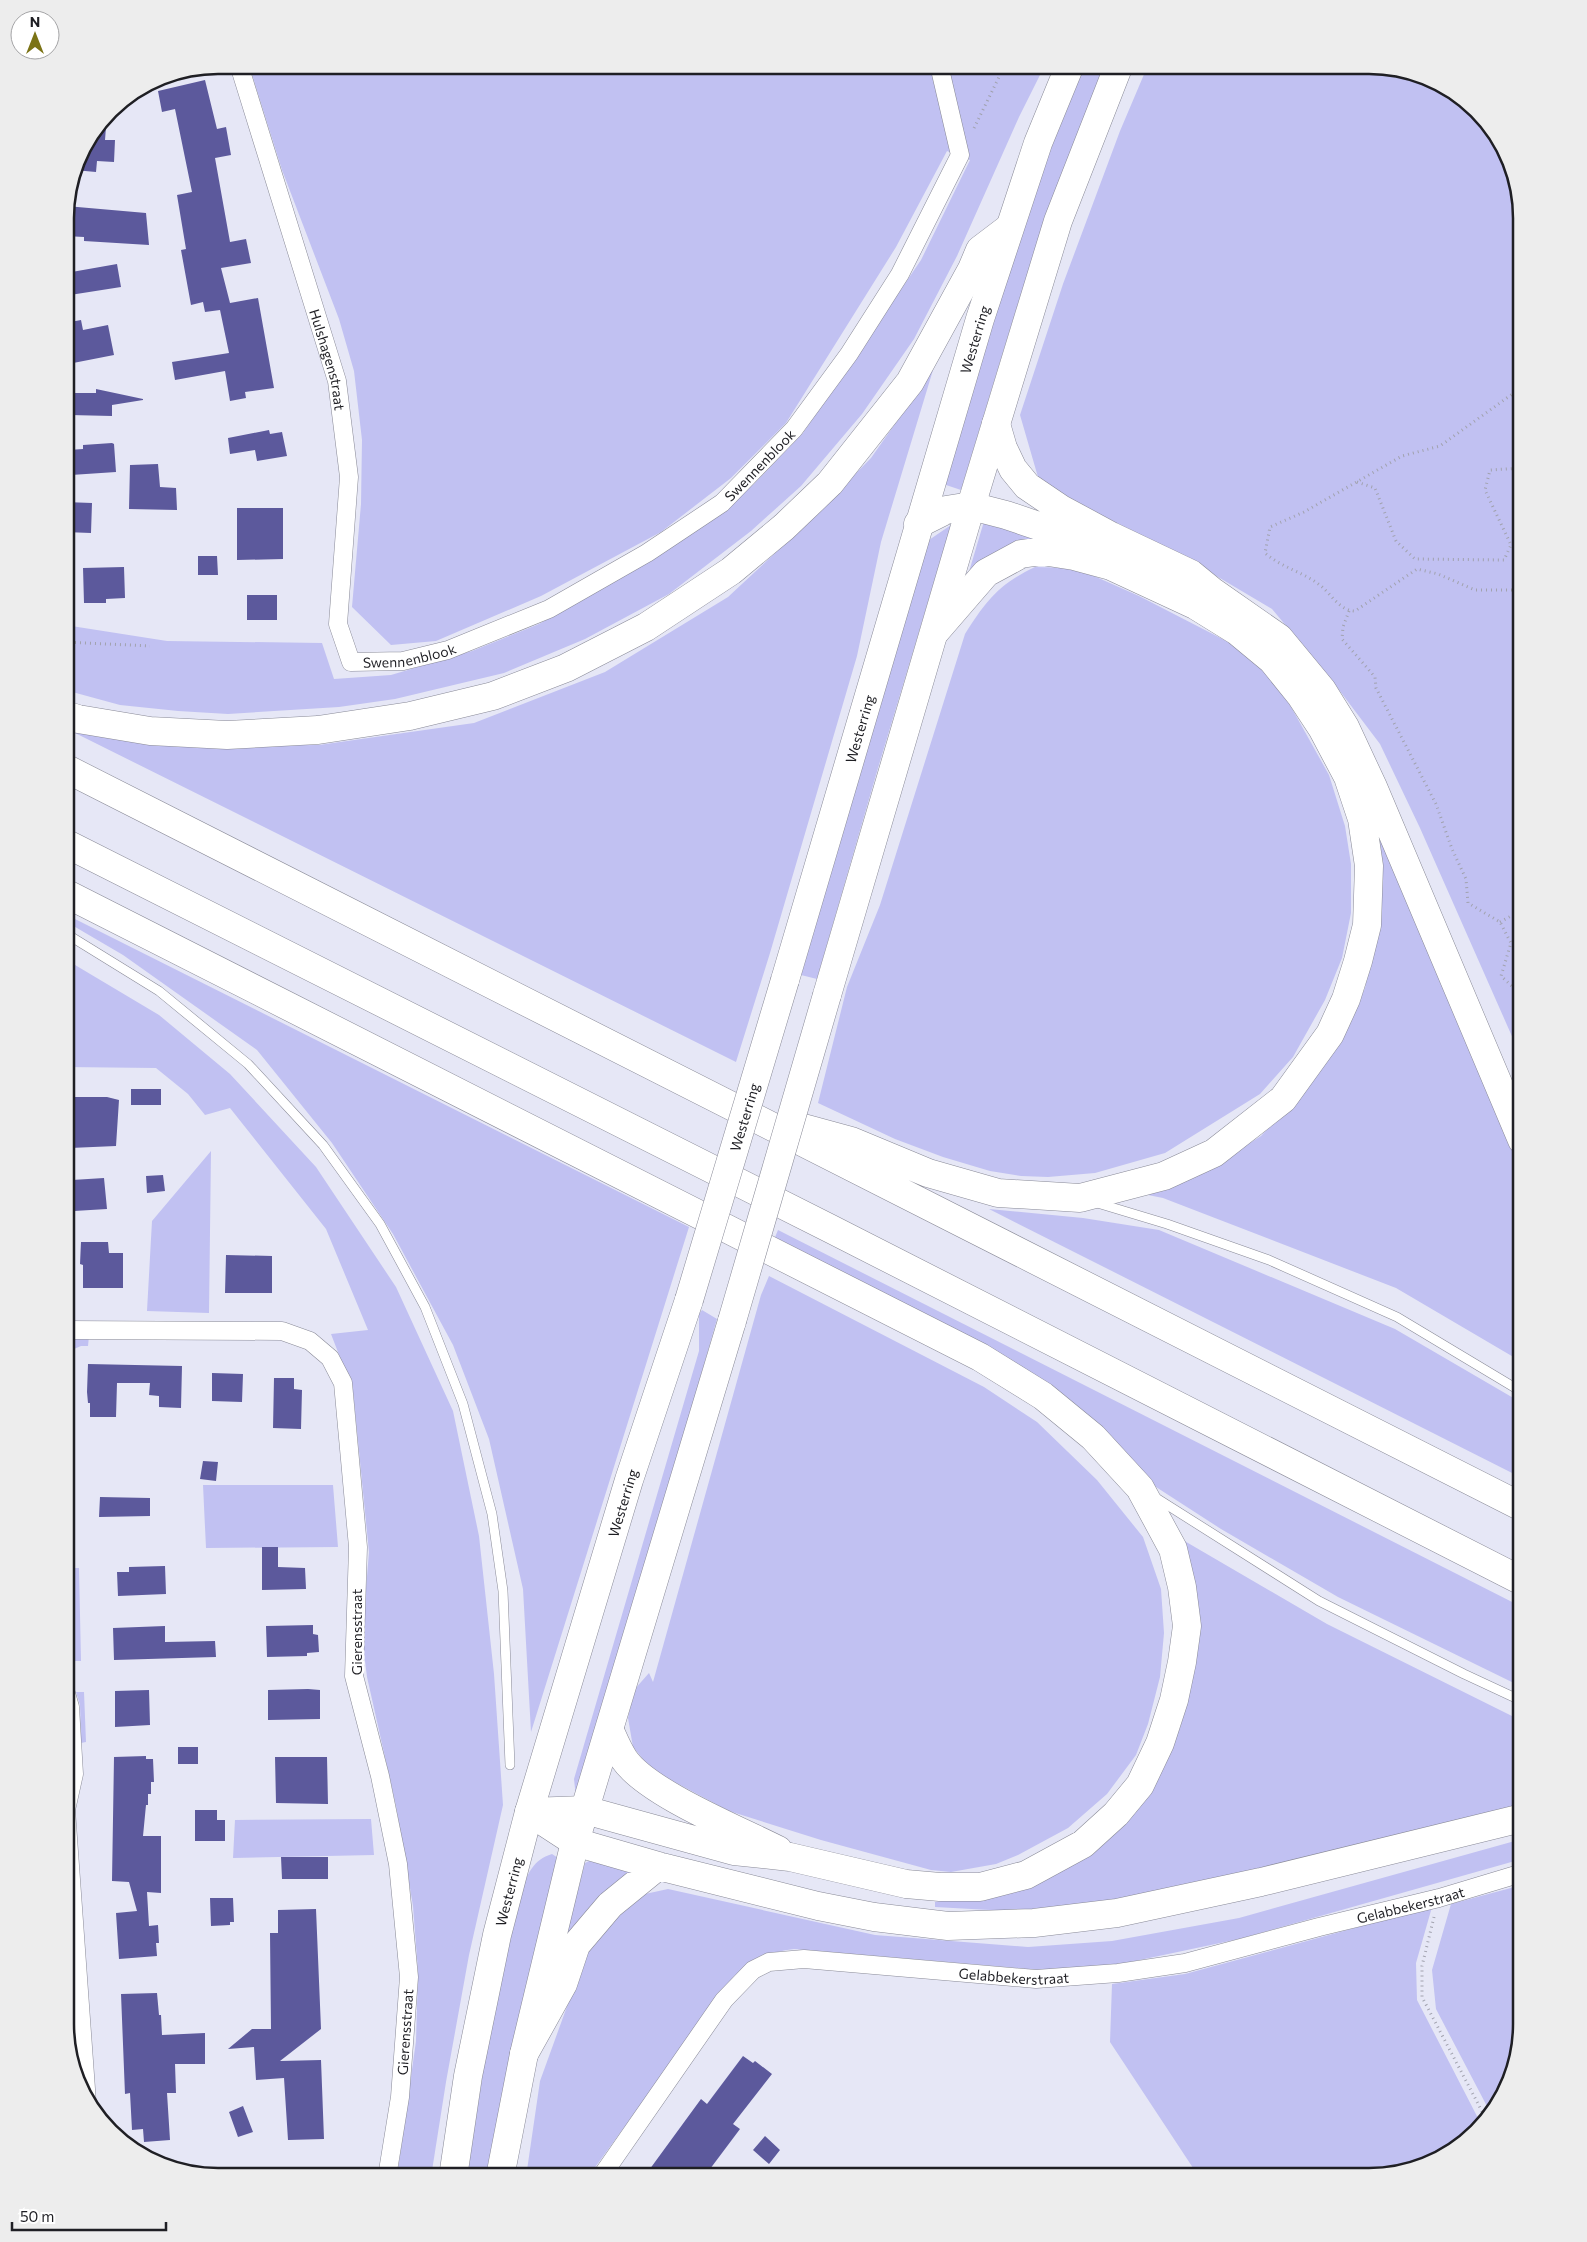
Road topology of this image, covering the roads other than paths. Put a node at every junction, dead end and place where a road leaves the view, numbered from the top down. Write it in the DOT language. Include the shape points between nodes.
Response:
graph roads {
  1 [pos="242,74"];
  2 [pos="941,74"];
  3 [pos="1066,74"];
  4 [pos="1115,74"];
  5 [pos="1009,228"];
  6 [pos="996,424"];
  7 [pos="971,506"];
  8 [pos="918,524"];
  9 [pos="1213,592"];
  10 [pos="934,632"];
  11 [pos="350,662"];
  12 [pos="74,718"];
  13 [pos="74,773"];
  14 [pos="74,848"];
  15 [pos="74,898"];
  16 [pos="74,939"];
  17 [pos="747,1114"];
  18 [pos="1513,1118"];
  19 [pos="1080,1198"];
  20 [pos="74,1330"];
  21 [pos="1513,1387"];
  22 [pos="1140,1488"];
  23 [pos="1513,1503"];
  24 [pos="1513,1576"];
  25 [pos="1513,1697"];
  26 [pos="610,1731"];
  27 [pos="510,1765"];
  28 [pos="585,1810"];
  29 [pos="529,1812"];
  30 [pos="1513,1820"];
  31 [pos="575,1842"];
  32 [pos="790,1857"];
  33 [pos="658,1866"];
  34 [pos="1513,1876"];
  35 [pos="74,1922"];
  36 [pos="524,2054"];
  37 [pos="85,2080"];
  38 [pos="388,2168"];
  39 [pos="454,2168"];
  40 [pos="502,2168"];
  41 [pos="607,2168"];
  1 -- 11 [label="street, Hulshagenstraat" via="337,381 349,477 338,624"];
  2 -- 11 [label="street, Swennenblook" via="960,155 900,274 849,354 794,429 722,503 647,553 549,609 448,650 403,661"];
  3 -- 5 [label="highway, Westerring"];
  4 -- 6 [label="highway" via="1058,221"];
  5 -- 8 [label="highway, Westerring"];
  5 -- 12 [label="highway" via="980,250 910,382 830,483 731,571 646,627 566,668 493,696 410,716 318,730 227,735 150,731"];
  6 -- 7 [label="highway"];
  6 -- 9 [label="highway" via="1013,468 1027,486 1103,532 1192,574"];
  7 -- 8 [label="highway" via="946,510"];
  7 -- 9 [label="highway" via="1136,560"];
  7 -- 10 [label="highway"];
  8 -- 29 [label="highway, Westerring, bridge" via="689,1300 629,1480"];
  9 -- 18 [label="highway" via="1279,638 1322,690 1345,727 1421,896"];
  10 -- 19 [label="highway" via="986,573 1020,554 1042,551 1111,566 1195,606 1237,631 1272,660 1322,728 1348,778 1362,819 1369,866 1366,925 1358,962 1330,1034 1307,1068 1283,1099 1214,1153 1164,1176"];
  10 -- 26 [label="highway, bridge"];
  13 -- 17 [label="highway"];
  14 -- 24 [label="highway"];
  15 -- 22 [label="highway" via="980,1357 1050,1402 1093,1437"];
  16 -- 27 [label="lane" via="159,991 248,1064 322,1145 380,1224 425,1308 462,1404 492,1514 503,1591"];
  17 -- 19 [label="highway" via="851,1141 928,1173 998,1193"];
  17 -- 23 [label="highway"];
  19 -- 21 [label="lane" via="1269,1260 1397,1317"];
  20 -- 38 [label="street, Gierensstraat" via="282,1331 310,1341 330,1358 343,1383 358,1547 354,1676 380,1776 398,1864 409,1976 400,2097"];
  22 -- 25 [label="lane" via="1319,1601"];
  22 -- 32 [label="highway" via="1173,1549 1182,1587 1186,1626 1174,1700 1160,1743 1140,1785 1116,1814 1083,1844 1026,1875 980,1887 906,1884"];
  26 -- 28 [label="highway"];
  26 -- 32 [label="highway" via="625,1760 652,1784"];
  28 -- 29 [label="highway"];
  28 -- 31 [label="highway"];
  28 -- 32 [label="highway" via="734,1851"];
  29 -- 31 [label="highway"];
  29 -- 39 [label="highway, Westerring" via="497,1935 468,2076"];
  30 -- 33 [label="highway" via="1261,1882 1117,1913 1034,1923 948,1926 874,1917"];
  31 -- 33 [label="highway"];
  31 -- 36 [label="highway"];
  33 -- 36 [label="highway" via="610,1905 576,1945 563,1984"];
  34 -- 41 [label="street, Gelabbekerstraat" via="1439,1898 1185,1963 1118,1973 1036,1979 804,1959 769,1962 753,1970 724,2000"];
  35 -- 37 [label="street"];
  36 -- 40 [label="highway"];
}
